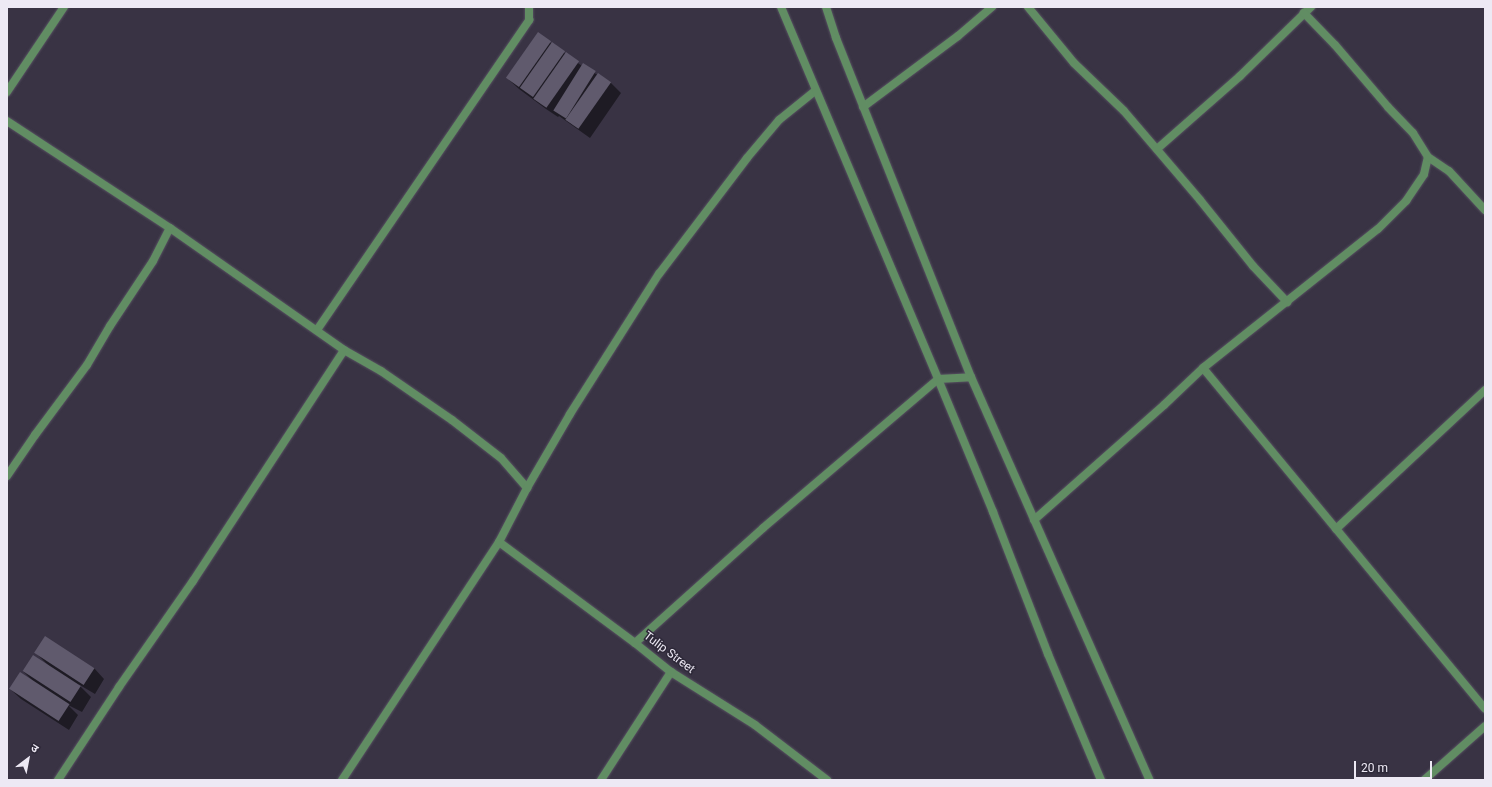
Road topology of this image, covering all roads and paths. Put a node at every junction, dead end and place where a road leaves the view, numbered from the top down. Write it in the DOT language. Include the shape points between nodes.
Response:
graph roads {
  1 [pos="64,7"];
  2 [pos="529,7"];
  3 [pos="781,7"];
  4 [pos="826,7"];
  5 [pos="992,7"];
  6 [pos="1028,7"];
  7 [pos="1311,7"];
  8 [pos="1304,13"];
  9 [pos="815,91"];
  10 [pos="7,92"];
  11 [pos="863,106"];
  12 [pos="7,121"];
  13 [pos="1157,149"];
  14 [pos="1428,157"];
  15 [pos="1485,210"];
  16 [pos="170,228"];
  17 [pos="1287,302"];
  18 [pos="317,330"];
  19 [pos="344,350"];
  20 [pos="1203,368"];
  21 [pos="970,377"];
  22 [pos="938,379"];
  23 [pos="1485,390"];
  24 [pos="7,476"];
  25 [pos="527,488"];
  26 [pos="1034,520"];
  27 [pos="1336,529"];
  28 [pos="499,542"];
  29 [pos="635,643"];
  30 [pos="671,672"];
  31 [pos="1485,709"];
  32 [pos="1485,726"];
  33 [pos="58,780"];
  34 [pos="342,780"];
  35 [pos="601,780"];
  36 [pos="827,780"];
  37 [pos="1101,780"];
  38 [pos="1150,780"];
  39 [pos="1424,780"];
  1 -- 10 [label="street"];
  2 -- 18 [label="street" via="530,20"];
  3 -- 9 [label="street"];
  4 -- 11 [label="street"];
  5 -- 11 [label="street" via="958,36"];
  6 -- 13 [label="street" via="1074,62 1124,111"];
  7 -- 8 [label="street"];
  8 -- 13 [label="street" via="1240,76"];
  8 -- 14 [label="street" via="1414,133"];
  9 -- 22 [label="street"];
  9 -- 25 [label="street" via="779,120 765,136 659,274 570,414"];
  11 -- 21 [label="street"];
  12 -- 16 [label="street"];
  13 -- 17 [label="street" via="1253,266"];
  14 -- 15 [label="street" via="1449,171"];
  14 -- 17 [label="street" via="1424,174 1406,201 1378,229"];
  16 -- 18 [label="street"];
  16 -- 24 [label="street" via="153,261 87,365"];
  17 -- 20 [label="street"];
  18 -- 19 [label="street"];
  19 -- 25 [label="street" via="381,371 452,420 501,458"];
  19 -- 33 [label="street" via="193,581"];
  20 -- 26 [label="street"];
  20 -- 27 [label="street"];
  21 -- 22 [label="street"];
  21 -- 26 [label="street"];
  22 -- 29 [label="street" via="763,528"];
  22 -- 37 [label="street"];
  23 -- 27 [label="street"];
  25 -- 28 [label="street"];
  26 -- 38 [label="street"];
  27 -- 31 [label="street"];
  28 -- 29 [label="street, Tulip Street"];
  28 -- 34 [label="street"];
  29 -- 30 [label="street, Tulip Street"];
  30 -- 35 [label="street"];
  30 -- 36 [label="street, Tulip Street" via="755,725"];
  32 -- 39 [label="street"];
}
